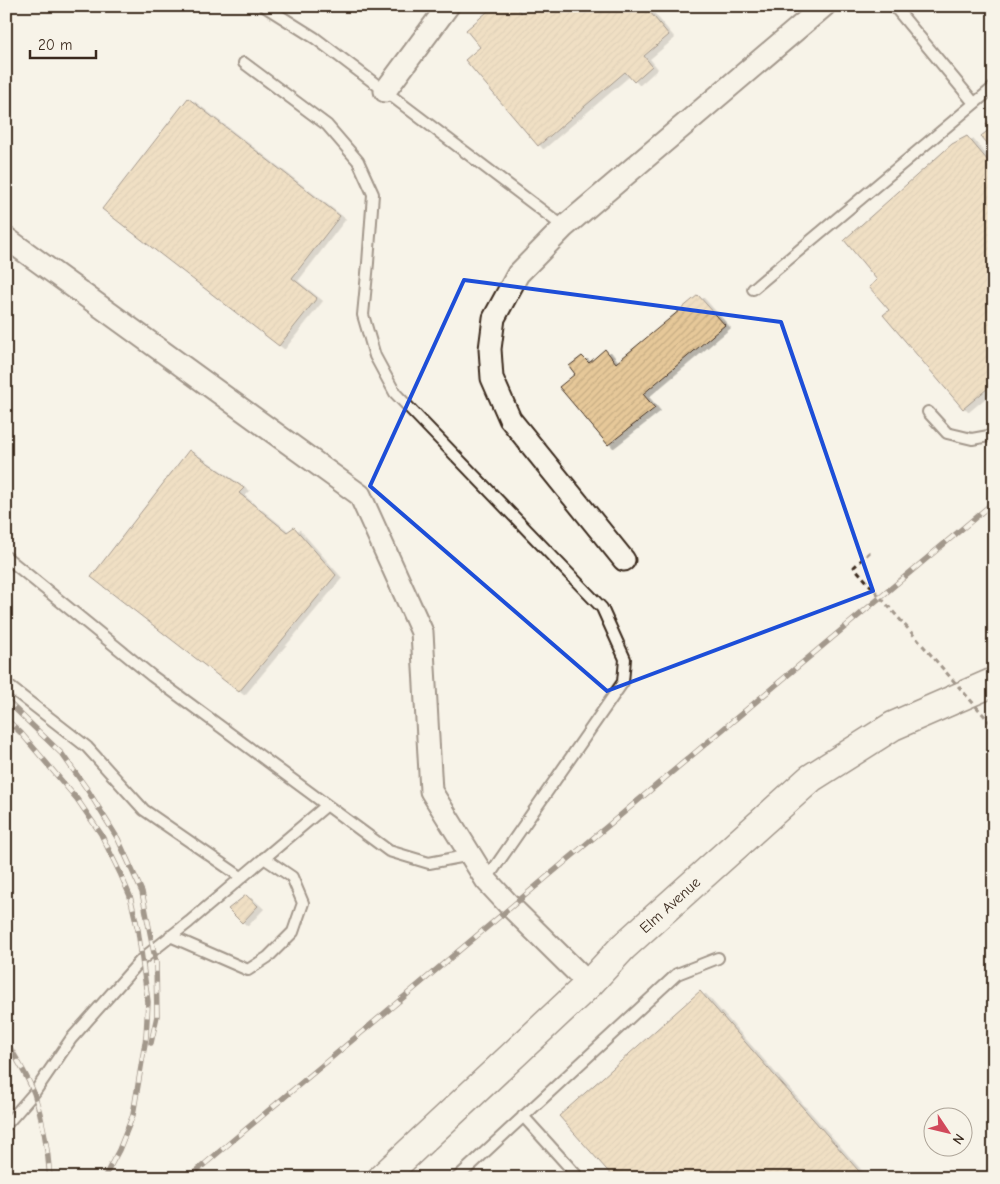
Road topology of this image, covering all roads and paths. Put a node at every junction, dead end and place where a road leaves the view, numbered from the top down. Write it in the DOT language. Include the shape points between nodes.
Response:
graph roads {
  1 [pos="264,6"];
  2 [pos="448,6"];
  3 [pos="824,6"];
  4 [pos="894,6"];
  5 [pos="244,63"];
  6 [pos="994,87"];
  7 [pos="385,91"];
  8 [pos="974,103"];
  9 [pos="564,227"];
  10 [pos="6,238"];
  11 [pos="754,289"];
  12 [pos="928,412"];
  13 [pos="994,435"];
  14 [pos="870,552"];
  15 [pos="6,557"];
  16 [pos="624,560"];
  17 [pos="994,682"];
  18 [pos="6,684"];
  19 [pos="994,727"];
  20 [pos="327,805"];
  21 [pos="471,855"];
  22 [pos="264,858"];
  23 [pos="242,877"];
  24 [pos="486,880"];
  25 [pos="170,936"];
  26 [pos="718,958"];
  27 [pos="589,984"];
  28 [pos="523,1116"];
  29 [pos="6,1125"];
  30 [pos="382,1178"];
  31 [pos="456,1178"];
  32 [pos="579,1178"];
  1 -- 7 [label="lane" via="315,38"];
  2 -- 7 [label="street"];
  3 -- 9 [label="street"];
  4 -- 8 [label="lane"];
  5 -- 24 [label="lane" via="327,125 358,160 373,194 363,316 375,356 395,394 602,608 626,659 623,682"];
  6 -- 8 [label="lane"];
  7 -- 9 [label="lane"];
  8 -- 11 [label="lane"];
  9 -- 16 [label="street" via="518,274 494,318 490,349 492,378 510,419"];
  10 -- 21 [label="street" via="360,495 422,632 431,791"];
  12 -- 13 [label="lane" via="947,434 972,439"];
  14 -- 19 [label="path, bridge" via="854,567"];
  15 -- 20 [label="lane" via="152,676"];
  17 -- 27 [label="main road, Elm Avenue" via="894,726 811,778 623,947"];
  18 -- 23 [label="lane" via="87,747 144,810"];
  20 -- 21 [label="lane" via="389,851 428,863"];
  20 -- 22 [label="lane"];
  21 -- 24 [label="street"];
  22 -- 23 [label="lane"];
  22 -- 25 [label="lane" via="292,877 302,903 293,932 268,957 248,970"];
  23 -- 25 [label="lane"];
  24 -- 27 [label="street"];
  25 -- 29 [label="lane" via="142,958 71,1039 34,1093"];
  26 -- 28 [label="lane" via="677,974"];
  27 -- 30 [label="main road, Elm Avenue"];
  28 -- 31 [label="lane"];
  28 -- 32 [label="lane"];
}
